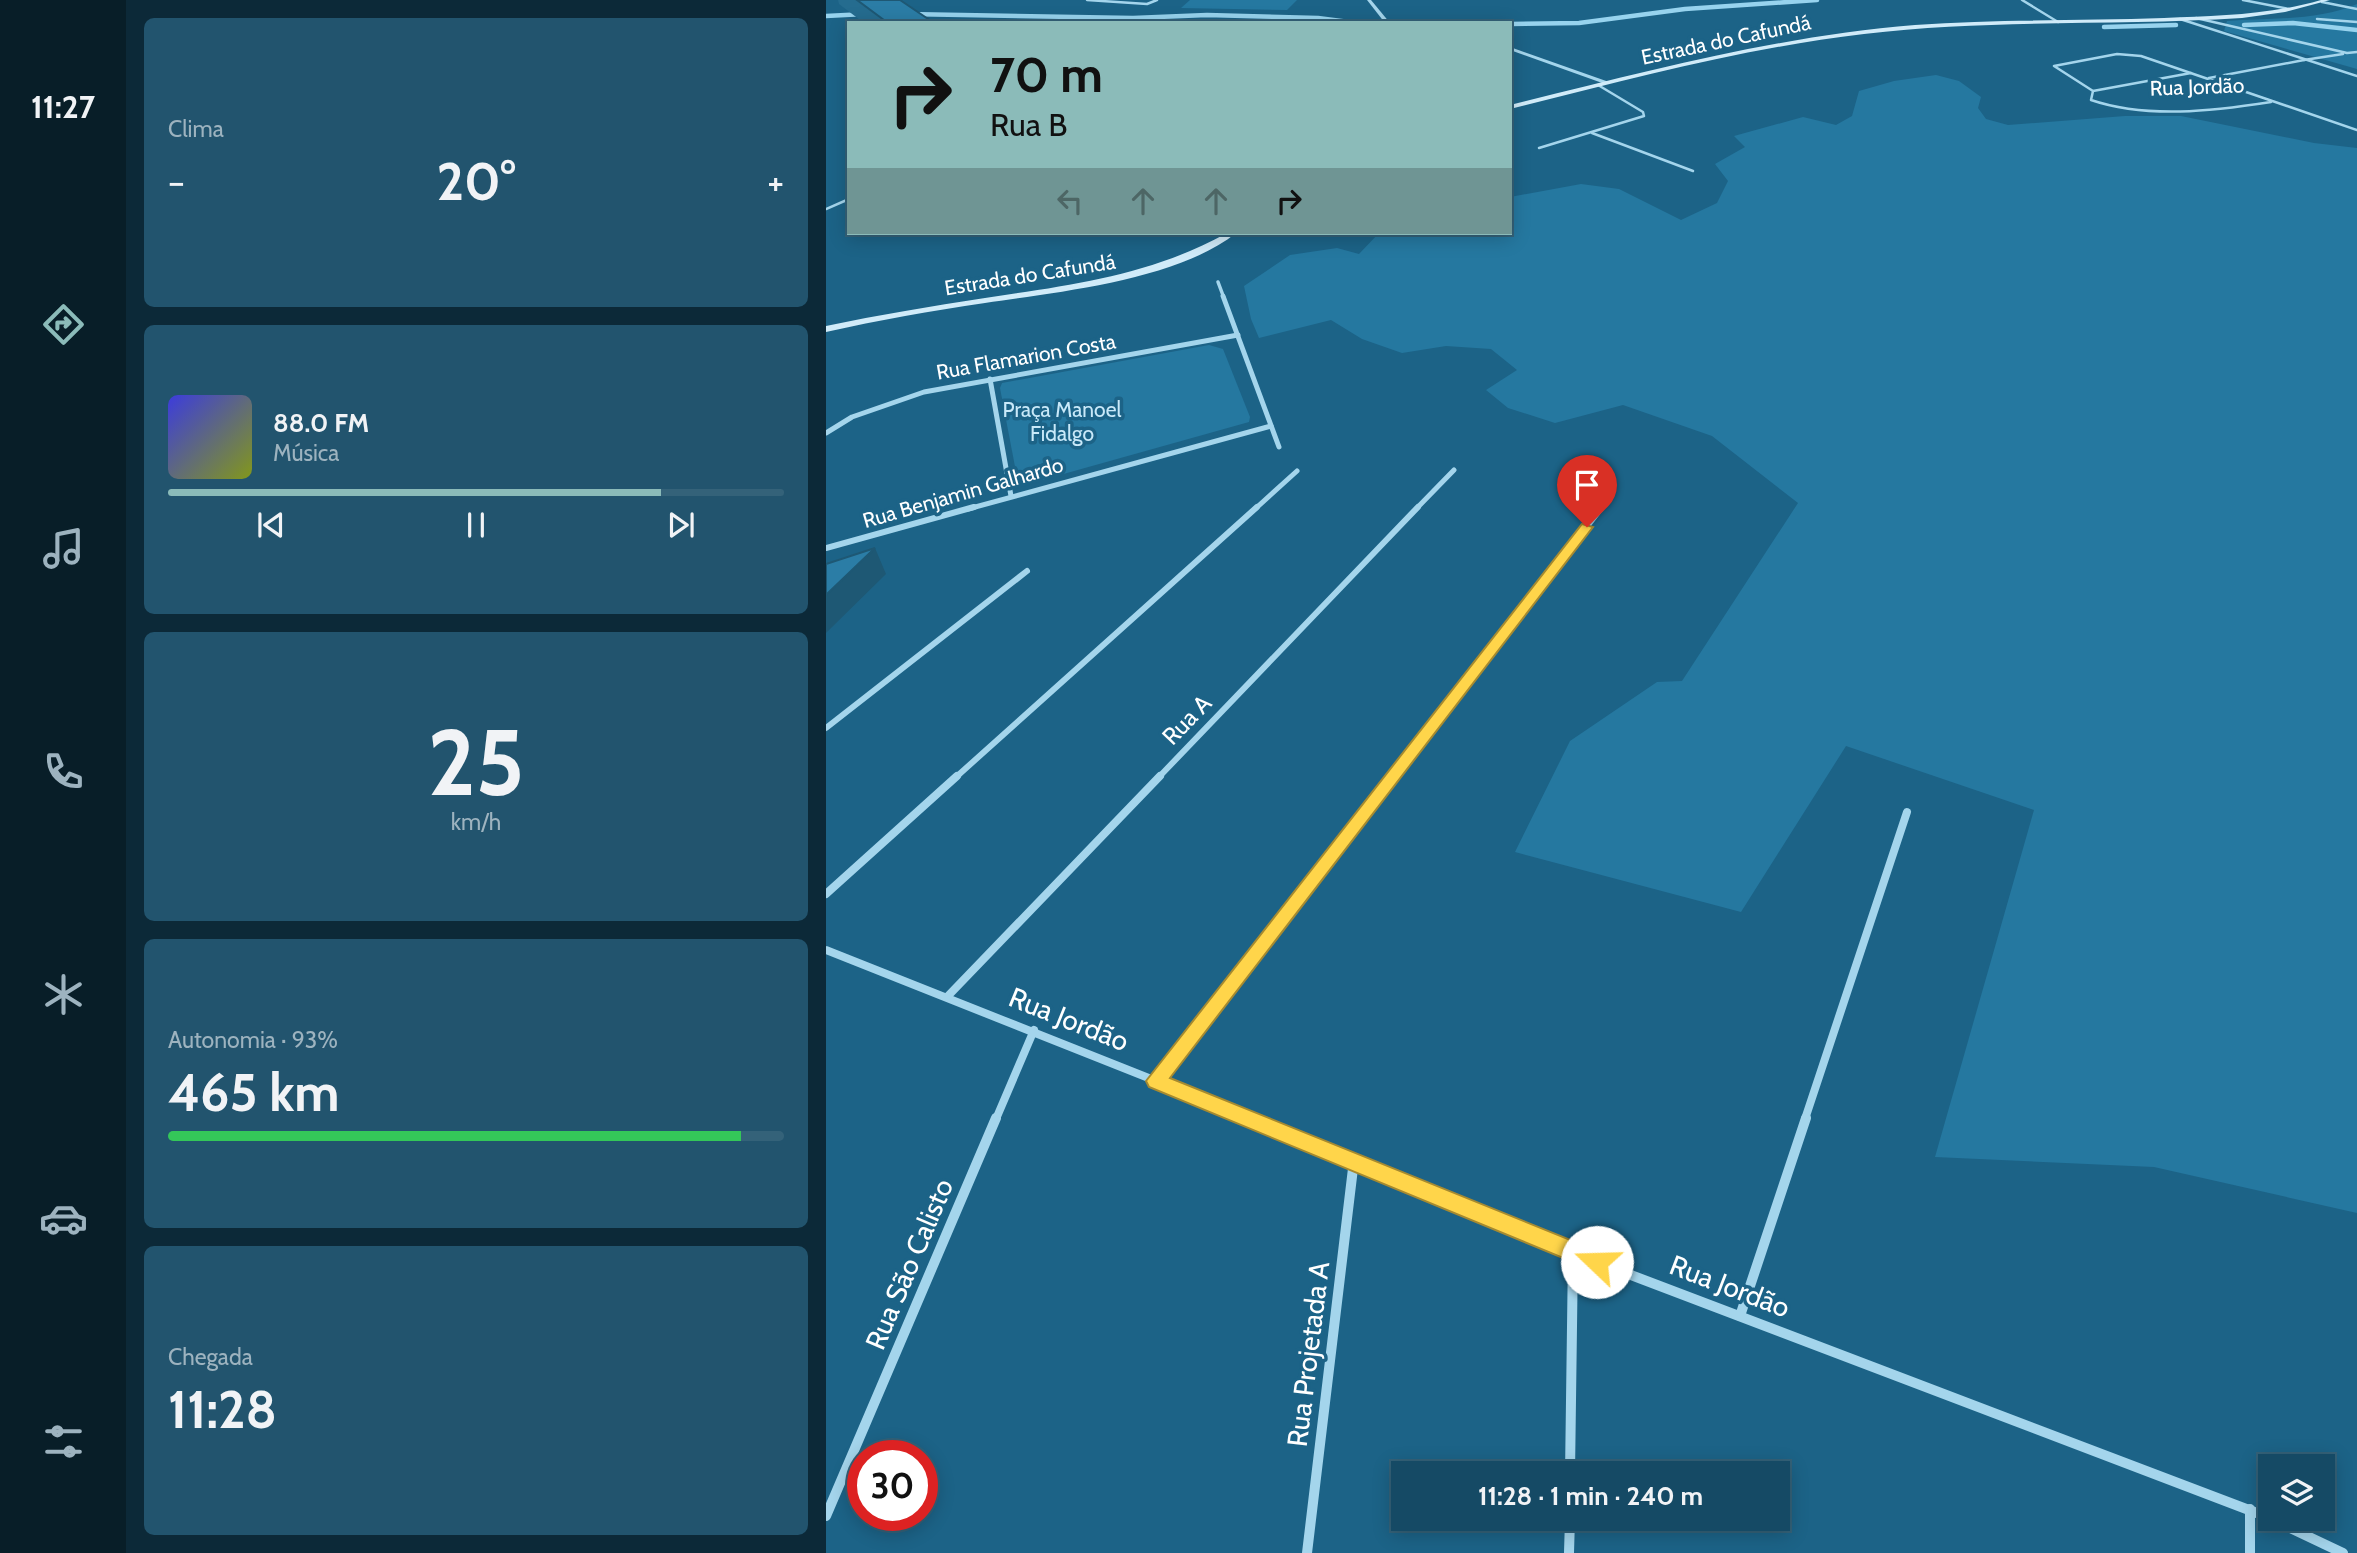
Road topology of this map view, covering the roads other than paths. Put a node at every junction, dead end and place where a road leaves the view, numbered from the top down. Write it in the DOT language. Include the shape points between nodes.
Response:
graph roads {
  1 [pos="1087,0"];
  2 [pos="1157,0"];
  3 [pos="1369,0"];
  4 [pos="2022,0"];
  5 [pos="2243,0"];
  6 [pos="2324,1"];
  7 [pos="2289,9"];
  8 [pos="2357,9"];
  9 [pos="2195,18"];
  10 [pos="2180,19"];
  11 [pos="2317,19"];
  12 [pos="1386,21"];
  13 [pos="2057,22"];
  14 [pos="2357,22"];
  15 [pos="1512,49"];
  16 [pos="2347,53"];
  17 [pos="2357,54"];
  18 [pos="2304,60"];
  19 [pos="2191,73"];
  20 [pos="2357,76"];
  21 [pos="2207,78"];
  22 [pos="1607,83"];
  23 [pos="1598,85"];
  24 [pos="2093,90"];
  25 [pos="2272,102"];
  26 [pos="1512,106"];
  27 [pos="2357,130"];
  28 [pos="1592,133"];
  29 [pos="1539,148"];
  30 [pos="1693,171"];
  31 [pos="847,200"];
  32 [pos="826,209"];
  33 [pos="1229,235"];
  34 [pos="1218,282"];
  35 [pos="826,329"];
  36 [pos="1238,335"];
  37 [pos="990,379"];
  38 [pos="1271,426"];
  39 [pos="826,433"];
  40 [pos="1279,447"];
  41 [pos="1454,470"];
  42 [pos="1297,471"];
  43 [pos="1011,496"];
  44 [pos="1603,506"];
  45 [pos="826,548"];
  46 [pos="1027,571"];
  47 [pos="826,728"];
  48 [pos="1907,811"];
  49 [pos="826,894"];
  50 [pos="826,950"];
  51 [pos="947,997"];
  52 [pos="1034,1030"];
  53 [pos="1156,1081"];
  54 [pos="1354,1160"];
  55 [pos="1573,1253"];
  56 [pos="1740,1316"];
  57 [pos="1570,1461"];
  58 [pos="2250,1509"];
  59 [pos="2258,1513"];
  60 [pos="826,1516"];
  61 [pos="1570,1531"];
  62 [pos="2296,1531"];
  63 [pos="1307,1553"];
  64 [pos="1569,1553"];
  65 [pos="2250,1553"];
  66 [pos="2343,1553"];
  1 -- 2 [label="lane" via="1147,4"];
  3 -- 12 [label="street"];
  4 -- 13 [label="street"];
  5 -- 7 [label="street"];
  6 -- 7 [label="main road, Estrada do Cafundá"];
  6 -- 8 [label="lane"];
  7 -- 9 [label="main road, Estrada do Cafundá"];
  9 -- 10 [label="main road, Estrada do Cafundá"];
  9 -- 16 [label="lane"];
  10 -- 13 [label="main road, Estrada do Cafundá"];
  10 -- 18 [label="street, Rua Jordão"];
  11 -- 14 [label="lane"];
  13 -- 22 [label="main road, Estrada do Cafundá" via="1917,27 1822,37"];
  15 -- 22 [label="street"];
  16 -- 17 [label="lane"];
  16 -- 18 [label="lane"];
  18 -- 20 [label="street, Rua Jordão"];
  18 -- 21 [label="street"];
  19 -- 21 [label="street, Rua Jordão"];
  19 -- 24 [label="street, Rua Jordão"];
  19 -- 24 [label="street, Rua Jordão" via="2123,53 2054,66"];
  21 -- 25 [label="street, Rua Jordão"];
  22 -- 23 [label="main road, Estrada do Cafundá"];
  23 -- 26 [label="main road, Estrada do Cafundá"];
  23 -- 28 [label="lane" via="1643,112 1644,117"];
  24 -- 25 [label="street, Rua Jordão" via="2091,100 2125,107 2217,110"];
  25 -- 27 [label="street"];
  28 -- 29 [label="lane"];
  28 -- 30 [label="lane"];
  31 -- 32 [label="lane"];
  33 -- 35 [label="main road, Estrada do Cafundá" via="1161,268 1112,282 875,317"];
  34 -- 36 [label="street"];
  36 -- 37 [label="street, Rua Flamarion Costa"];
  36 -- 38 [label="street"];
  37 -- 39 [label="street, Rua Flamarion Costa" via="890,402"];
  37 -- 43 [label="street"];
  38 -- 40 [label="street"];
  38 -- 43 [label="street, Rua Benjamin Galhardo"];
  41 -- 51 [label="street, Rua A"];
  42 -- 49 [label="street"];
  43 -- 45 [label="street, Rua Benjamin Galhardo"];
  44 -- 53 [label="street"];
  46 -- 47 [label="street"];
  48 -- 56 [label="street"];
  50 -- 51 [label="street, Rua Jordão"];
  51 -- 52 [label="street, Rua Jordão"];
  52 -- 53 [label="street, Rua Jordão"];
  52 -- 60 [label="street, Rua São Calisto"];
  53 -- 54 [label="street, Rua Jordão"];
  54 -- 55 [label="street, Rua Jordão"];
  54 -- 63 [label="street, Rua Projetada A"];
  55 -- 56 [label="street, Rua Jordão"];
  55 -- 57 [label="street"];
  56 -- 58 [label="street, Rua Jordão"];
  58 -- 59 [label="street, Rua Jordão"];
  58 -- 65 [label="street"];
  61 -- 64 [label="street"];
  62 -- 66 [label="street, Rua Jordão"];
}
